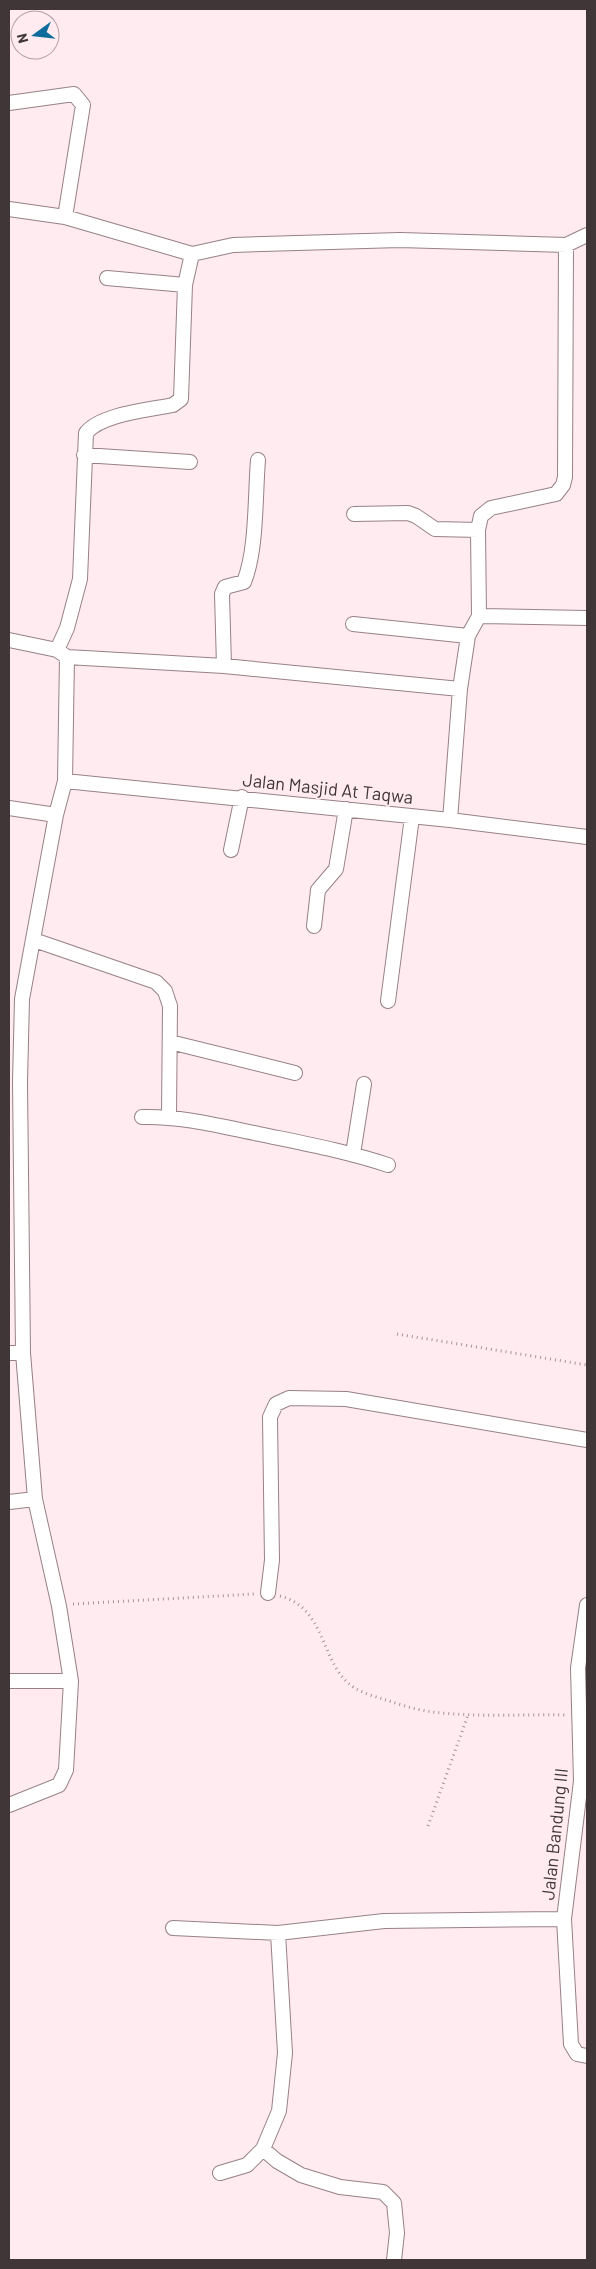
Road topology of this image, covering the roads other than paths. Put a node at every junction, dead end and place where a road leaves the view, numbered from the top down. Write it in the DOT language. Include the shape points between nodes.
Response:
graph roads {
  1 [pos="9,103"];
  2 [pos="9,209"];
  3 [pos="65,217"];
  4 [pos="587,235"];
  5 [pos="566,245"];
  6 [pos="192,254"];
  7 [pos="107,278"];
  8 [pos="185,286"];
  9 [pos="84,455"];
  10 [pos="258,460"];
  11 [pos="190,462"];
  12 [pos="354,514"];
  13 [pos="478,530"];
  14 [pos="479,616"];
  15 [pos="587,618"];
  16 [pos="353,624"];
  17 [pos="468,636"];
  18 [pos="9,640"];
  19 [pos="62,654"];
  20 [pos="224,666"];
  21 [pos="460,689"];
  22 [pos="65,781"];
  23 [pos="242,798"];
  24 [pos="9,808"];
  25 [pos="346,809"];
  26 [pos="56,815"];
  27 [pos="412,817"];
  28 [pos="450,820"];
  29 [pos="587,837"];
  30 [pos="231,850"];
  31 [pos="314,926"];
  32 [pos="34,940"];
  33 [pos="388,1001"];
  34 [pos="170,1042"];
  35 [pos="295,1073"];
  36 [pos="15,1081"];
  37 [pos="364,1084"];
  38 [pos="142,1117"];
  39 [pos="169,1117"];
  40 [pos="353,1154"];
  41 [pos="388,1165"];
  42 [pos="15,1225"];
  43 [pos="15,1284"];
  44 [pos="16,1353"];
  45 [pos="587,1440"];
  46 [pos="35,1500"];
  47 [pos="9,1502"];
  48 [pos="268,1593"];
  49 [pos="587,1606"];
  50 [pos="9,1681"];
  51 [pos="71,1681"];
  52 [pos="9,1805"];
  53 [pos="564,1920"];
  54 [pos="173,1928"];
  55 [pos="278,1933"];
  56 [pos="587,2056"];
  57 [pos="263,2150"];
  58 [pos="220,2173"];
  59 [pos="394,2260"];
  1 -- 3 [label="street" via="74,94 83,105"];
  2 -- 3 [label="street"];
  3 -- 6 [label="street"];
  4 -- 5 [label="street"];
  5 -- 6 [label="street" via="400,240 233,245"];
  5 -- 13 [label="street" via="564,485 556,494 492,508 481,516"];
  6 -- 8 [label="street"];
  7 -- 8 [label="street"];
  8 -- 9 [label="street" via="181,399 173,405 108,419 92,426 86,433"];
  9 -- 11 [label="street"];
  9 -- 19 [label="street" via="80,579"];
  10 -- 20 [label="street" via="247,576 240,585 225,587 222,594"];
  12 -- 13 [label="street" via="408,513 435,529"];
  13 -- 14 [label="street"];
  14 -- 15 [label="street"];
  14 -- 17 [label="street"];
  16 -- 17 [label="street"];
  17 -- 21 [label="street"];
  18 -- 19 [label="street"];
  19 -- 20 [label="street"];
  19 -- 22 [label="street"];
  20 -- 21 [label="street"];
  21 -- 28 [label="street"];
  22 -- 23 [label="street, Jalan Masjid At Taqwa"];
  22 -- 26 [label="street"];
  23 -- 25 [label="street, Jalan Masjid At Taqwa"];
  23 -- 30 [label="street"];
  24 -- 26 [label="street"];
  25 -- 27 [label="street, Jalan Masjid At Taqwa"];
  25 -- 31 [label="street" via="336,869 318,890"];
  26 -- 32 [label="street"];
  27 -- 28 [label="street, Jalan Masjid At Taqwa"];
  27 -- 33 [label="street"];
  28 -- 29 [label="street, Jalan Masjid At Taqwa"];
  32 -- 34 [label="street" via="156,982 165,991 170,1006"];
  32 -- 36 [label="street" via="22,999"];
  34 -- 35 [label="street"];
  34 -- 39 [label="street"];
  36 -- 42 [label="street"];
  37 -- 40 [label="street"];
  38 -- 39 [label="street"];
  39 -- 40 [label="street"];
  40 -- 41 [label="street"];
  42 -- 43 [label="street"];
  43 -- 44 [label="street"];
  44 -- 46 [label="street"];
  45 -- 48 [label="street" via="346,1399 289,1398 276,1404 270,1417 272,1550"];
  46 -- 47 [label="street"];
  46 -- 51 [label="street" via="59,1606"];
  49 -- 53 [label="street, Jalan Bandung III" via="578,1668 581,1781"];
  50 -- 51 [label="street"];
  51 -- 52 [label="street" via="63,1778 59,1785"];
  53 -- 55 [label="street" via="384,1921"];
  53 -- 56 [label="street, Jalan Bandung III" via="571,2044 577,2054"];
  54 -- 55 [label="street"];
  55 -- 57 [label="street" via="285,2054 279,2111"];
  57 -- 58 [label="street" via="247,2165"];
  57 -- 59 [label="street" via="302,2175 340,2187 383,2192 394,2203 397,2233"];
}
